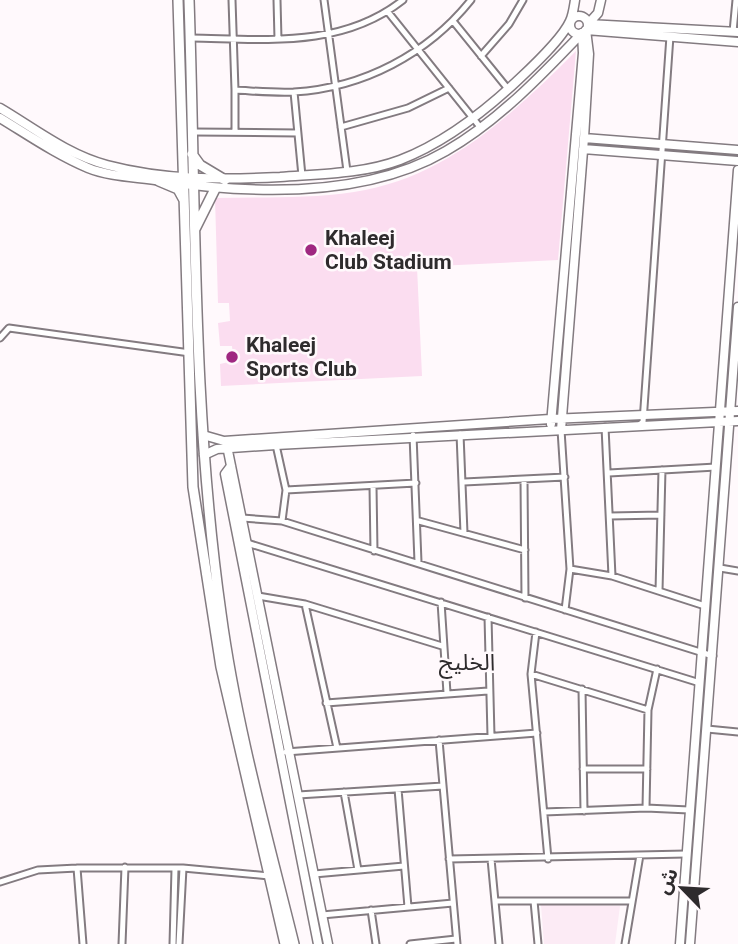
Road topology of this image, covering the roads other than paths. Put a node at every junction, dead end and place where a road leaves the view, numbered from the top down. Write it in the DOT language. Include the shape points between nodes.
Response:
graph roads {
  1 [pos="178,0"];
  2 [pos="189,0"];
  3 [pos="232,0"];
  4 [pos="276,0"];
  5 [pos="324,0"];
  6 [pos="403,0"];
  7 [pos="471,0"];
  8 [pos="523,0"];
  9 [pos="575,0"];
  10 [pos="601,0"];
  11 [pos="736,0"];
  12 [pos="388,12"];
  13 [pos="453,21"];
  14 [pos="570,21"];
  15 [pos="585,29"];
  16 [pos="670,31"];
  17 [pos="736,32"];
  18 [pos="328,36"];
  19 [pos="191,38"];
  20 [pos="232,38"];
  21 [pos="278,39"];
  22 [pos="738,42"];
  23 [pos="417,48"];
  24 [pos="481,56"];
  25 [pos="334,86"];
  26 [pos="449,88"];
  27 [pos="508,89"];
  28 [pos="235,90"];
  29 [pos="294,92"];
  30 [pos="0,107"];
  31 [pos="0,118"];
  32 [pos="473,118"];
  33 [pos="341,127"];
  34 [pos="480,127"];
  35 [pos="194,132"];
  36 [pos="235,132"];
  37 [pos="298,133"];
  38 [pos="584,138"];
  39 [pos="661,144"];
  40 [pos="583,149"];
  41 [pos="738,150"];
  42 [pos="192,154"];
  43 [pos="660,155"];
  44 [pos="738,161"];
  45 [pos="738,170"];
  46 [pos="347,171"];
  47 [pos="302,176"];
  48 [pos="225,180"];
  49 [pos="159,181"];
  50 [pos="189,182"];
  51 [pos="215,189"];
  52 [pos="185,200"];
  53 [pos="192,234"];
  54 [pos="738,307"];
  55 [pos="0,338"];
  56 [pos="190,353"];
  57 [pos="544,379"];
  58 [pos="554,379"];
  59 [pos="720,411"];
  60 [pos="734,411"];
  61 [pos="641,415"];
  62 [pos="550,419"];
  63 [pos="561,419"];
  64 [pos="734,421"];
  65 [pos="719,423"];
  66 [pos="638,426"];
  67 [pos="606,427"];
  68 [pos="551,430"];
  69 [pos="561,430"];
  70 [pos="413,433"];
  71 [pos="460,434"];
  72 [pos="203,435"];
  73 [pos="224,441"];
  74 [pos="276,445"];
  75 [pos="228,450"];
  76 [pos="204,455"];
  77 [pos="231,466"];
  78 [pos="716,467"];
  79 [pos="663,470"];
  80 [pos="609,473"];
  81 [pos="565,477"];
  82 [pos="524,479"];
  83 [pos="464,482"];
  84 [pos="416,483"];
  85 [pos="373,486"];
  86 [pos="286,491"];
  87 [pos="661,515"];
  88 [pos="610,516"];
  89 [pos="242,518"];
  90 [pos="282,521"];
  91 [pos="419,521"];
  92 [pos="464,533"];
  93 [pos="247,543"];
  94 [pos="524,550"];
  95 [pos="374,551"];
  96 [pos="418,562"];
  97 [pos="720,568"];
  98 [pos="570,569"];
  99 [pos="738,571"];
  100 [pos="612,576"];
  101 [pos="659,592"];
  102 [pos="258,596"];
  103 [pos="525,598"];
  104 [pos="441,602"];
  105 [pos="305,604"];
  106 [pos="705,606"];
  107 [pos="565,610"];
  108 [pos="488,617"];
  109 [pos="536,632"];
  110 [pos="442,646"];
  111 [pos="702,653"];
  112 [pos="713,656"];
  113 [pos="657,669"];
  114 [pos="531,674"];
  115 [pos="700,683"];
  116 [pos="582,689"];
  117 [pos="488,691"];
  118 [pos="447,693"];
  119 [pos="326,703"];
  120 [pos="648,709"];
  121 [pos="706,729"];
  122 [pos="738,732"];
  123 [pos="537,733"];
  124 [pos="491,736"];
  125 [pos="439,740"];
  126 [pos="337,748"];
  127 [pos="284,752"];
  128 [pos="583,769"];
  129 [pos="647,769"];
  130 [pos="443,786"];
  131 [pos="398,789"];
  132 [pos="344,792"];
  133 [pos="298,795"];
  134 [pos="646,808"];
  135 [pos="689,810"];
  136 [pos="584,811"];
  137 [pos="544,812"];
  138 [pos="687,854"];
  139 [pos="640,855"];
  140 [pos="449,859"];
  141 [pos="491,859"];
  142 [pos="548,859"];
  143 [pos="404,866"];
  144 [pos="125,867"];
  145 [pos="77,868"];
  146 [pos="183,868"];
  147 [pos="175,869"];
  148 [pos="358,870"];
  149 [pos="314,874"];
  150 [pos="269,876"];
  151 [pos="0,882"];
  152 [pos="495,901"];
  153 [pos="534,901"];
  154 [pos="632,901"];
  155 [pos="453,902"];
  156 [pos="408,906"];
  157 [pos="370,910"];
  158 [pos="322,915"];
  159 [pos="456,941"];
  160 [pos="83,944"];
  161 [pos="122,944"];
  162 [pos="173,944"];
  163 [pos="179,944"];
  164 [pos="285,944"];
  165 [pos="294,944"];
  166 [pos="318,944"];
  167 [pos="328,944"];
  168 [pos="376,944"];
  169 [pos="410,944"];
  170 [pos="499,944"];
  171 [pos="538,944"];
  172 [pos="625,944"];
  173 [pos="680,944"];
  174 [pos="690,944"];
  1 -- 50 [label="main road"];
  2 -- 19 [label="main road"];
  3 -- 20 [label="street"];
  4 -- 21 [label="street"];
  5 -- 18 [label="street"];
  6 -- 12 [label="street"];
  7 -- 13 [label="street"];
  8 -- 24 [label="street"];
  9 -- 14 [label="street"];
  10 -- 15 [label="street" via="598,13"];
  11 -- 17 [label="street"];
  12 -- 18 [label="street"];
  12 -- 23 [label="street"];
  13 -- 23 [label="street"];
  13 -- 24 [label="street"];
  14 -- 15 [label="street" via="571,30"];
  14 -- 15 [label="street" via="580,16"];
  14 -- 27 [label="street"];
  15 -- 16 [label="street"];
  15 -- 34 [label="street"];
  15 -- 38 [label="street" via="589,54"];
  15 -- 58 [label="street"];
  16 -- 17 [label="street"];
  16 -- 22 [label="street"];
  16 -- 39 [label="street"];
  18 -- 21 [label="street"];
  18 -- 25 [label="street"];
  19 -- 20 [label="street"];
  19 -- 35 [label="main road"];
  20 -- 21 [label="street"];
  20 -- 28 [label="street"];
  23 -- 25 [label="street" via="388,68"];
  23 -- 26 [label="street"];
  24 -- 27 [label="street"];
  25 -- 29 [label="street"];
  25 -- 33 [label="street"];
  26 -- 32 [label="street"];
  26 -- 33 [label="street" via="408,108"];
  27 -- 32 [label="street"];
  28 -- 29 [label="street"];
  28 -- 36 [label="street"];
  29 -- 37 [label="street"];
  30 -- 50 [label="street" via="81,156 107,166"];
  31 -- 49 [label="street" via="90,169"];
  32 -- 34 [label="street"];
  32 -- 46 [label="street" via="398,161"];
  33 -- 46 [label="street"];
  34 -- 51 [label="street" via="445,152 399,172 269,192"];
  35 -- 36 [label="street"];
  35 -- 42 [label="main road"];
  36 -- 37 [label="street"];
  37 -- 47 [label="street"];
  38 -- 39 [label="street"];
  38 -- 40 [label="street"];
  39 -- 41 [label="street"];
  39 -- 43 [label="street"];
  40 -- 43 [label="street"];
  40 -- 63 [label="street"];
  42 -- 48 [label="main road" via="200,165"];
  42 -- 50 [label="main road"];
  43 -- 44 [label="street"];
  43 -- 61 [label="street"];
  45 -- 59 [label="street"];
  46 -- 47 [label="street"];
  47 -- 48 [label="street"];
  48 -- 50 [label="street"];
  49 -- 50 [label="street"];
  49 -- 52 [label="main road" via="178,189"];
  50 -- 51 [label="street"];
  50 -- 52 [label="main road"];
  50 -- 53 [label="main road"];
  51 -- 53 [label="main road"];
  52 -- 56 [label="main road"];
  53 -- 72 [label="main road"];
  54 -- 60 [label="street"];
  55 -- 56 [label="street" via="9,328"];
  56 -- 150 [label="main road" via="193,487 215,630"];
  57 -- 58 [label="street"];
  58 -- 62 [label="street"];
  59 -- 60 [label="street"];
  59 -- 61 [label="street"];
  59 -- 65 [label="street"];
  60 -- 64 [label="street"];
  61 -- 63 [label="street"];
  61 -- 66 [label="street" via="643,422"];
  62 -- 63 [label="street"];
  62 -- 68 [label="street"];
  62 -- 70 [label="street"];
  63 -- 69 [label="street"];
  64 -- 65 [label="street"];
  64 -- 97 [label="street"];
  65 -- 66 [label="street"];
  65 -- 78 [label="street"];
  66 -- 67 [label="street"];
  67 -- 69 [label="street"];
  67 -- 80 [label="street"];
  68 -- 69 [label="street"];
  68 -- 71 [label="street"];
  69 -- 81 [label="street"];
  70 -- 71 [label="street"];
  70 -- 73 [label="street"];
  70 -- 74 [label="street"];
  70 -- 84 [label="street"];
  71 -- 83 [label="street"];
  72 -- 73 [label="street"];
  72 -- 76 [label="main road"];
  73 -- 75 [label="street"];
  74 -- 75 [label="street"];
  74 -- 86 [label="street"];
  75 -- 76 [label="street"];
  75 -- 77 [label="street"];
  76 -- 165 [label="main road" via="228,660"];
  77 -- 89 [label="street"];
  77 -- 127 [label="street" via="225,474"];
  78 -- 79 [label="street"];
  78 -- 106 [label="street"];
  79 -- 80 [label="street"];
  79 -- 87 [label="street"];
  80 -- 88 [label="street"];
  81 -- 82 [label="street"];
  81 -- 98 [label="street"];
  82 -- 83 [label="street"];
  82 -- 94 [label="street"];
  83 -- 92 [label="street"];
  84 -- 85 [label="street"];
  84 -- 91 [label="street"];
  85 -- 86 [label="street"];
  85 -- 95 [label="street"];
  86 -- 90 [label="street"];
  87 -- 88 [label="street"];
  87 -- 101 [label="street"];
  88 -- 100 [label="street"];
  89 -- 90 [label="street"];
  89 -- 93 [label="street"];
  90 -- 95 [label="street"];
  91 -- 92 [label="street"];
  91 -- 96 [label="street"];
  92 -- 94 [label="street"];
  93 -- 102 [label="street"];
  93 -- 104 [label="street"];
  94 -- 103 [label="street"];
  95 -- 96 [label="street"];
  96 -- 103 [label="street"];
  97 -- 99 [label="street"];
  97 -- 112 [label="street"];
  98 -- 100 [label="street"];
  98 -- 107 [label="street"];
  100 -- 101 [label="street"];
  101 -- 106 [label="street"];
  102 -- 105 [label="street"];
  102 -- 127 [label="street"];
  103 -- 107 [label="street"];
  104 -- 108 [label="street"];
  104 -- 110 [label="street"];
  105 -- 110 [label="street"];
  105 -- 119 [label="street"];
  106 -- 111 [label="street"];
  107 -- 111 [label="street"];
  108 -- 109 [label="street"];
  108 -- 117 [label="street"];
  109 -- 113 [label="street"];
  109 -- 114 [label="street"];
  110 -- 118 [label="street"];
  111 -- 112 [label="street"];
  111 -- 115 [label="street"];
  112 -- 121 [label="street"];
  113 -- 115 [label="street"];
  113 -- 120 [label="street"];
  114 -- 116 [label="street"];
  114 -- 123 [label="street"];
  115 -- 135 [label="street"];
  116 -- 120 [label="street"];
  116 -- 128 [label="street"];
  117 -- 118 [label="street"];
  117 -- 124 [label="street"];
  118 -- 119 [label="street"];
  119 -- 126 [label="street"];
  120 -- 129 [label="street"];
  121 -- 122 [label="street"];
  121 -- 174 [label="street"];
  123 -- 124 [label="street"];
  123 -- 137 [label="street"];
  124 -- 125 [label="street"];
  125 -- 126 [label="street"];
  125 -- 130 [label="street"];
  126 -- 127 [label="street"];
  127 -- 133 [label="street"];
  127 -- 166 [label="street"];
  128 -- 129 [label="street"];
  128 -- 136 [label="street"];
  129 -- 134 [label="street"];
  130 -- 131 [label="street"];
  130 -- 140 [label="street"];
  131 -- 132 [label="street"];
  131 -- 143 [label="street"];
  132 -- 133 [label="street"];
  132 -- 148 [label="street"];
  133 -- 149 [label="street"];
  134 -- 135 [label="street"];
  134 -- 136 [label="street"];
  135 -- 138 [label="street"];
  136 -- 137 [label="street"];
  137 -- 142 [label="street"];
  138 -- 139 [label="street"];
  138 -- 173 [label="street"];
  139 -- 142 [label="street"];
  139 -- 154 [label="street"];
  140 -- 141 [label="street"];
  140 -- 155 [label="street"];
  141 -- 142 [label="street"];
  141 -- 152 [label="street"];
  143 -- 148 [label="street"];
  143 -- 156 [label="street"];
  144 -- 145 [label="street"];
  144 -- 147 [label="street"];
  144 -- 161 [label="street"];
  145 -- 151 [label="street" via="38,870"];
  145 -- 160 [label="street"];
  146 -- 147 [label="street"];
  146 -- 150 [label="street"];
  146 -- 163 [label="street"];
  147 -- 162 [label="street"];
  148 -- 149 [label="street"];
  149 -- 158 [label="street"];
  150 -- 164 [label="main road"];
  152 -- 153 [label="street"];
  152 -- 170 [label="street"];
  153 -- 154 [label="street"];
  153 -- 171 [label="street"];
  154 -- 172 [label="street"];
  155 -- 156 [label="street"];
  155 -- 159 [label="street"];
  156 -- 157 [label="street"];
  157 -- 158 [label="street"];
  157 -- 168 [label="street"];
  158 -- 167 [label="street"];
  159 -- 169 [label="street"];
}
